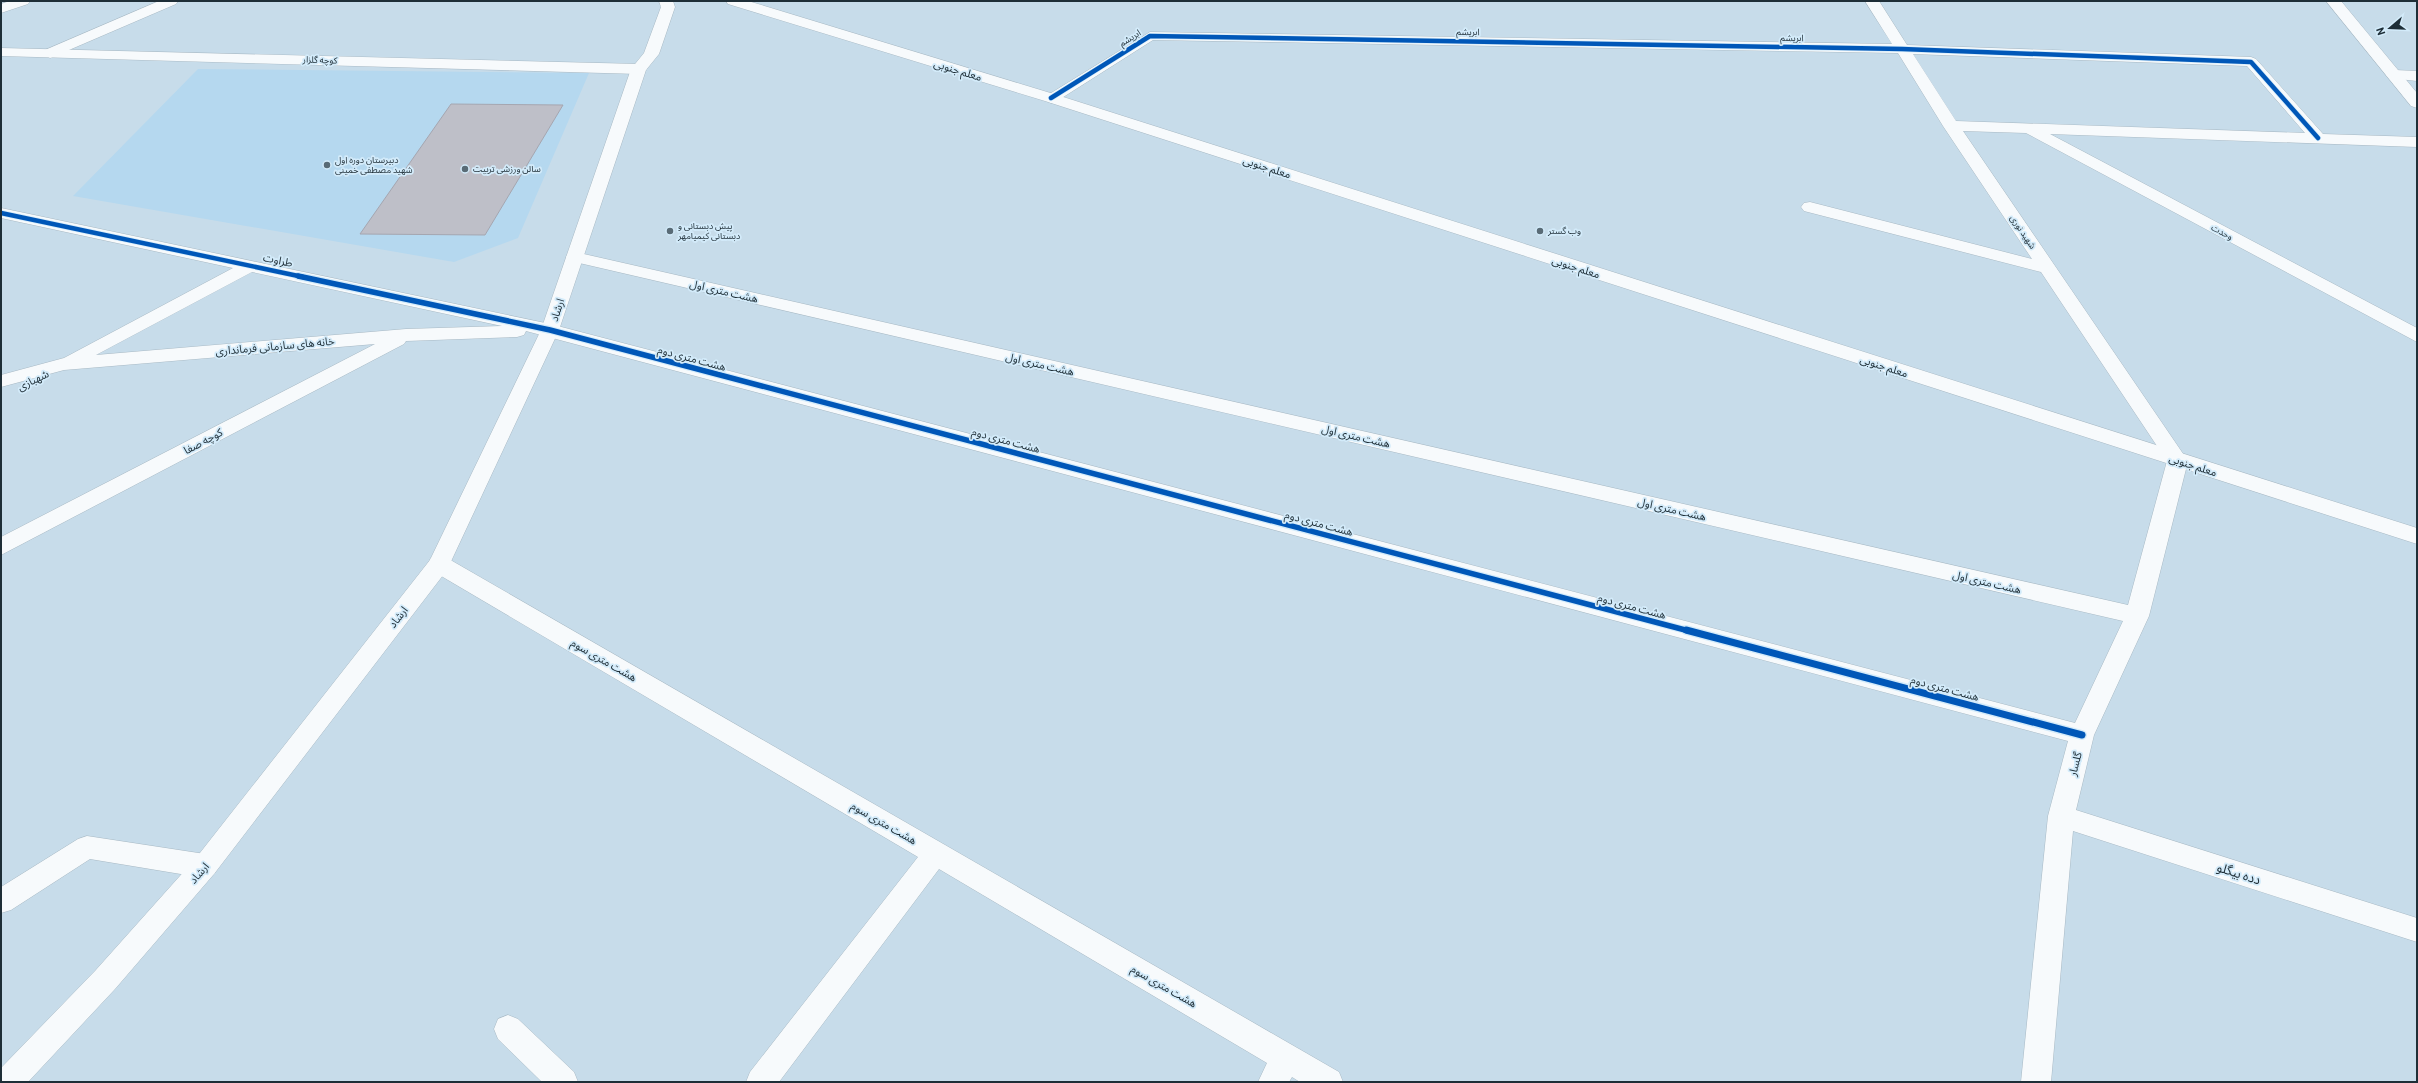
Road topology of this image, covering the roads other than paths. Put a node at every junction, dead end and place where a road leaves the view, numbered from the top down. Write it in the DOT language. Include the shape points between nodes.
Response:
graph roads {
  1 [pos="23,1"];
  2 [pos="171,1"];
  3 [pos="661,1"];
  4 [pos="666,1"];
  5 [pos="733,1"];
  6 [pos="1872,1"];
  7 [pos="2333,1"];
  8 [pos="1,9"];
  9 [pos="1902,49"];
  10 [pos="1,52"];
  11 [pos="50,53"];
  12 [pos="640,67"];
  13 [pos="2394,75"];
  14 [pos="2417,76"];
  15 [pos="1051,98"];
  16 [pos="2417,103"];
  17 [pos="1951,126"];
  18 [pos="2028,128"];
  19 [pos="2318,138"];
  20 [pos="2417,142"];
  21 [pos="1810,207"];
  22 [pos="1,213"];
  23 [pos="574,257"];
  24 [pos="252,265"];
  25 [pos="2049,269"];
  26 [pos="550,330"];
  27 [pos="406,335"];
  28 [pos="2417,336"];
  29 [pos="64,364"];
  30 [pos="1,381"];
  31 [pos="1,395"];
  32 [pos="2178,461"];
  33 [pos="2417,536"];
  34 [pos="1,547"];
  35 [pos="439,564"];
  36 [pos="2137,616"];
  37 [pos="2082,735"];
  38 [pos="2061,816"];
  39 [pos="936,853"];
  40 [pos="205,866"];
  41 [pos="1,901"];
  42 [pos="2417,930"];
  43 [pos="508,1029"];
  44 [pos="1280,1070"];
  45 [pos="8,1082"];
  46 [pos="563,1082"];
  47 [pos="761,1082"];
  48 [pos="1328,1082"];
  49 [pos="2036,1082"];
  1 -- 8 [label="street"];
  2 -- 11 [label="street"];
  3 -- 12 [label="street, ارشاد" via="656,7 638,54"];
  4 -- 12 [label="street, ارشاد" via="668,7 651,54"];
  5 -- 15 [label="street, معلم جنوبی"];
  6 -- 9 [label="street, شهید نوری"];
  7 -- 13 [label="street"];
  9 -- 15 [label="street, ابریشم" via="1150,36"];
  9 -- 17 [label="street, شهید نوری"];
  9 -- 19 [label="street, ابریشم" via="2251,62"];
  10 -- 11 [label="street, کوچه گلزار"];
  11 -- 12 [label="street, کوچه گلزار"];
  12 -- 23 [label="street, ارشاد"];
  13 -- 14 [label="street"];
  13 -- 16 [label="street"];
  15 -- 32 [label="street, معلم جنوبی"];
  17 -- 18 [label="street"];
  17 -- 25 [label="street, شهید نوری"];
  18 -- 19 [label="street"];
  18 -- 28 [label="street, وحدت"];
  19 -- 20 [label="street"];
  21 -- 25 [label="street"];
  22 -- 24 [label="street, طراوت"];
  23 -- 26 [label="street, ارشاد"];
  23 -- 36 [label="street, هشت متری اول"];
  24 -- 26 [label="street, طراوت"];
  24 -- 29 [label="street"];
  25 -- 32 [label="street, شهید نوری"];
  26 -- 27 [label="street, خانه های سازمانی فرمانداری"];
  26 -- 35 [label="street, ارشاد"];
  26 -- 37 [label="street, هشت متری دوم"];
  27 -- 29 [label="street, خانه های سازمانی فرمانداری"];
  27 -- 34 [label="street, کوچه صفا"];
  29 -- 30 [label="street, خانه های سازمانی فرمانداری"];
  29 -- 31 [label="street, شهبازی"];
  32 -- 33 [label="street, معلم جنوبی"];
  32 -- 36 [label="street, گلسار"];
  35 -- 39 [label="street, هشت متری سوم"];
  35 -- 40 [label="street, ارشاد"];
  36 -- 37 [label="street, گلسار"];
  37 -- 38 [label="street, گلسار"];
  38 -- 42 [label="street, دده بیگلو"];
  38 -- 49 [label="street, گلسار"];
  39 -- 44 [label="street, هشت متری سوم"];
  39 -- 47 [label="street"];
  40 -- 41 [label="street" via="87,847"];
  40 -- 45 [label="street, ارشاد" via="105,980"];
  43 -- 46 [label="street"];
  44 -- 48 [label="street, هشت متری سوم"];
}
